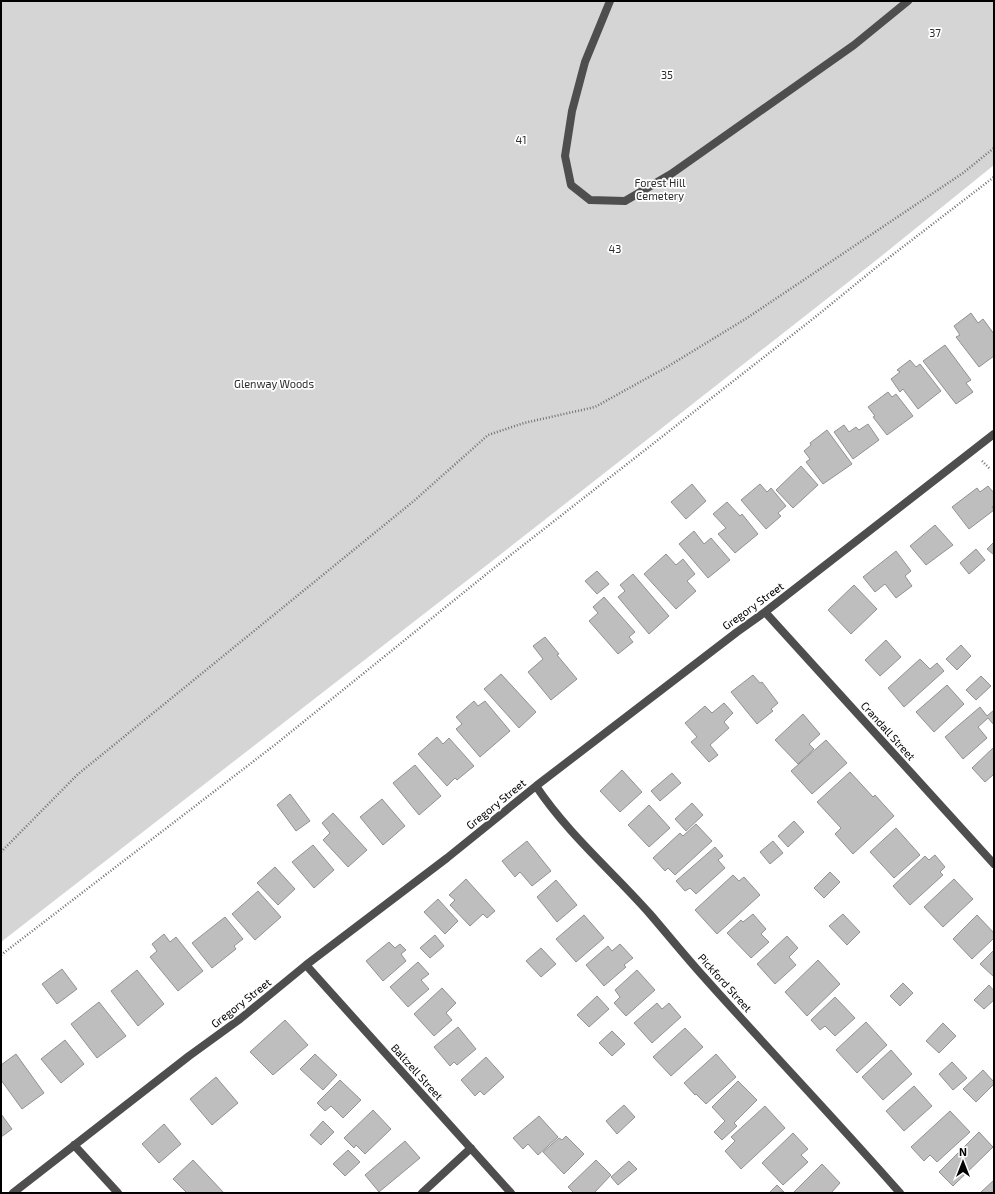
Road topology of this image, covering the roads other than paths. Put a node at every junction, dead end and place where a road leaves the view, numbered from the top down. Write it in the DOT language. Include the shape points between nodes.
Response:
graph roads {
  1 [pos="610,1"];
  2 [pos="908,1"];
  3 [pos="994,434"];
  4 [pos="766,612"];
  5 [pos="536,786"];
  6 [pos="994,864"];
  7 [pos="306,965"];
  8 [pos="74,1145"];
  9 [pos="471,1148"];
  10 [pos="13,1193"];
  11 [pos="118,1193"];
  12 [pos="422,1193"];
  13 [pos="511,1193"];
  14 [pos="900,1193"];
  1 -- 2 [label="street" via="585,62 572,111 565,156 571,184 590,200 625,201 671,174 854,45"];
  3 -- 4 [label="street, Gregory Street"];
  4 -- 5 [label="street, Gregory Street" via="736,632"];
  4 -- 6 [label="street, Crandall Street"];
  5 -- 7 [label="street, Gregory Street" via="447,858"];
  5 -- 14 [label="street, Pickford Street" via="550,807 650,914"];
  7 -- 8 [label="street, Gregory Street" via="240,1019"];
  7 -- 9 [label="street, Baltzell Street"];
  8 -- 10 [label="street, Gregory Street"];
  8 -- 11 [label="street"];
  9 -- 12 [label="street"];
  9 -- 13 [label="street, Baltzell Street"];
}
